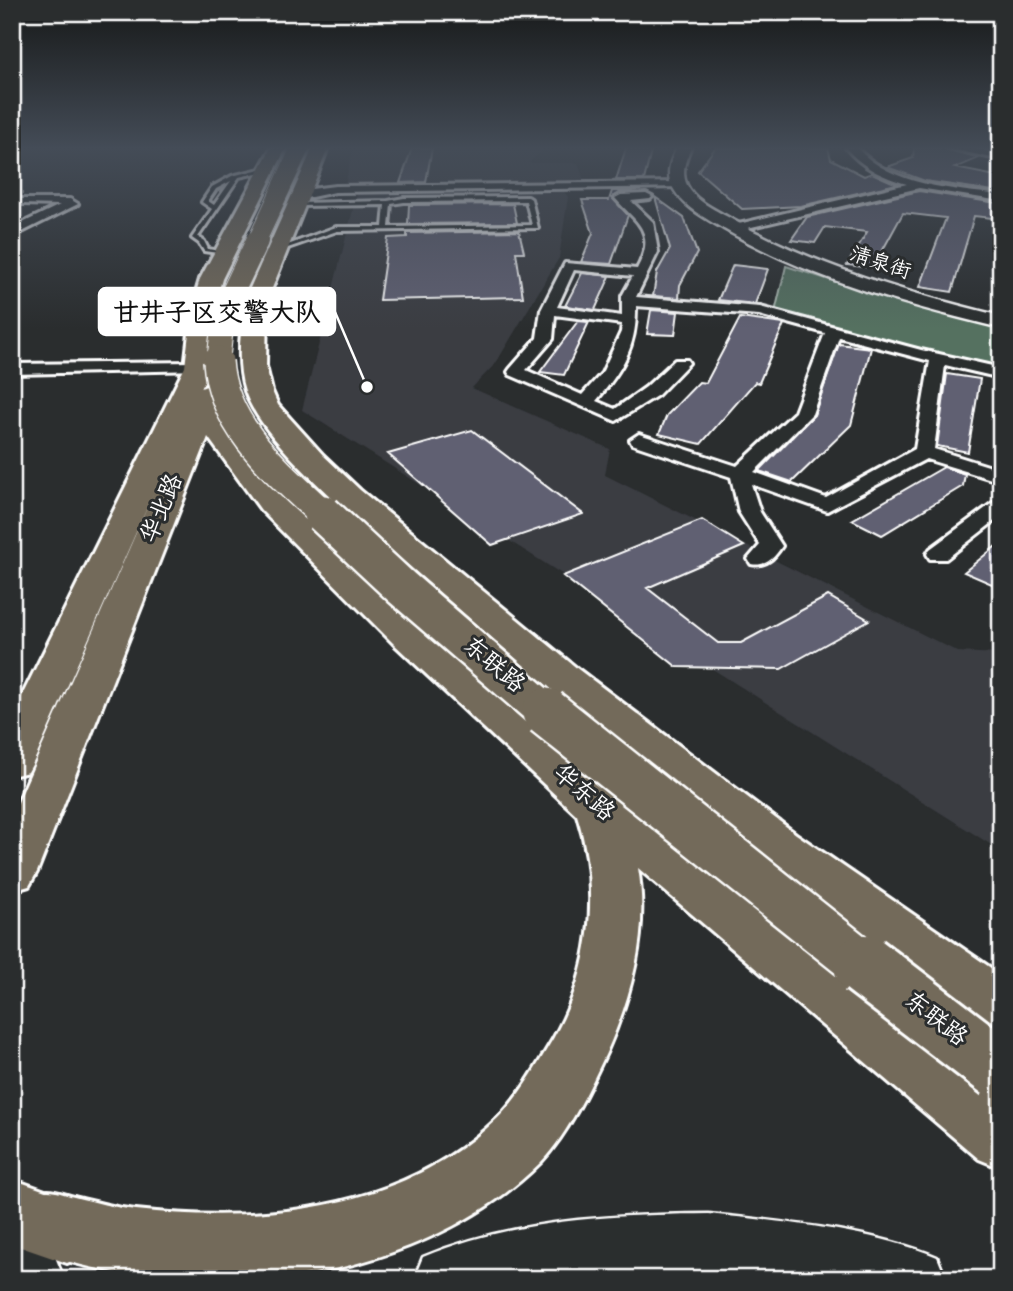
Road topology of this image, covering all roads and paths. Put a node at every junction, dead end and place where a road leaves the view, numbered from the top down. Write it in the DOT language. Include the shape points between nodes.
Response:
graph roads {
  1 [pos="63,208"];
  2 [pos="215,208"];
  3 [pos="247,208"];
  4 [pos="287,208"];
  5 [pos="294,208"];
  6 [pos="388,208"];
  7 [pos="531,208"];
  8 [pos="632,208"];
  9 [pos="701,208"];
  10 [pos="820,208"];
  11 [pos="386,228"];
  12 [pos="734,229"];
  13 [pos="12,233"];
  14 [pos="280,249"];
  15 [pos="223,253"];
  16 [pos="641,273"];
  17 [pos="629,300"];
  18 [pos="257,303"];
  19 [pos="548,310"];
  20 [pos="629,321"];
  21 [pos="1001,321"];
  22 [pos="834,331"];
  23 [pos="938,359"];
  24 [pos="681,363"];
  25 [pos="198,366"];
  26 [pos="12,369"];
  27 [pos="1001,373"];
  28 [pos="586,401"];
  29 [pos="205,410"];
  30 [pos="639,440"];
  31 [pos="924,452"];
  32 [pos="741,473"];
  33 [pos="1001,476"];
  34 [pos="1001,506"];
  35 [pos="938,554"];
  36 [pos="759,559"];
  37 [pos="12,761"];
  38 [pos="597,807"];
  39 [pos="12,872"];
  40 [pos="1001,1006"];
  41 [pos="1001,1070"];
  42 [pos="1001,1138"];
  43 [pos="26,1246"];
  44 [pos="208,1279"];
  45 [pos="445,1279"];
  46 [pos="915,1279"];
  1 -- 13 [label="street"];
  2 -- 15 [label="lane" via="195,238 206,250"];
  3 -- 15 [label="main road, 华北路"];
  4 -- 41 [label="main road, 东联路, bridge" via="224,311 215,358 232,414 271,464 440,622 632,785"];
  5 -- 14 [label="main road, 华北路"];
  6 -- 11 [label="lane"];
  7 -- 11 [label="lane" via="536,227"];
  8 -- 16 [label="street" via="647,222 652,252"];
  9 -- 12 [label="street, 清泉街"];
  10 -- 12 [label="street"];
  11 -- 14 [label="lane" via="326,230"];
  12 -- 21 [label="street, 清泉街" via="853,281"];
  14 -- 18 [label="main road, 华北路"];
  15 -- 25 [label="main road, 华北路" via="203,307"];
  16 -- 17 [label="street"];
  16 -- 19 [label="street" via="570,266"];
  17 -- 20 [label="street"];
  17 -- 22 [label="street" via="760,311"];
  18 -- 29 [label="main road, 华北路"];
  18 -- 40 [label="main road" via="253,348 263,402 295,443 341,489 668,762 894,933"];
  19 -- 20 [label="street"];
  19 -- 28 [label="street" via="545,339 516,372"];
  20 -- 28 [label="street" via="629,332 609,374"];
  22 -- 23 [label="street"];
  22 -- 32 [label="street" via="803,414"];
  23 -- 27 [label="street"];
  23 -- 31 [label="street"];
  24 -- 28 [label="street" via="616,416"];
  25 -- 26 [label="street"];
  25 -- 37 [label="main road, 华北路"];
  29 -- 38 [label="main road, 华东路" via="272,503 406,635"];
  29 -- 39 [label="main road, 华北路"];
  30 -- 32 [label="street"];
  31 -- 32 [label="street" via="827,505"];
  31 -- 33 [label="street"];
  32 -- 36 [label="street" via="741,495 771,546"];
  34 -- 35 [label="street"];
  38 -- 42 [label="main road, 华东路"];
  38 -- 43 [label="main road" via="611,853 615,894 603,993 584,1040 552,1096 520,1139 478,1176 429,1206 300,1244 216,1250 133,1243"];
  43 -- 44 [label="main road"];
  45 -- 46 [label="street" via="519,1257 621,1245 709,1244 802,1255"];
}
